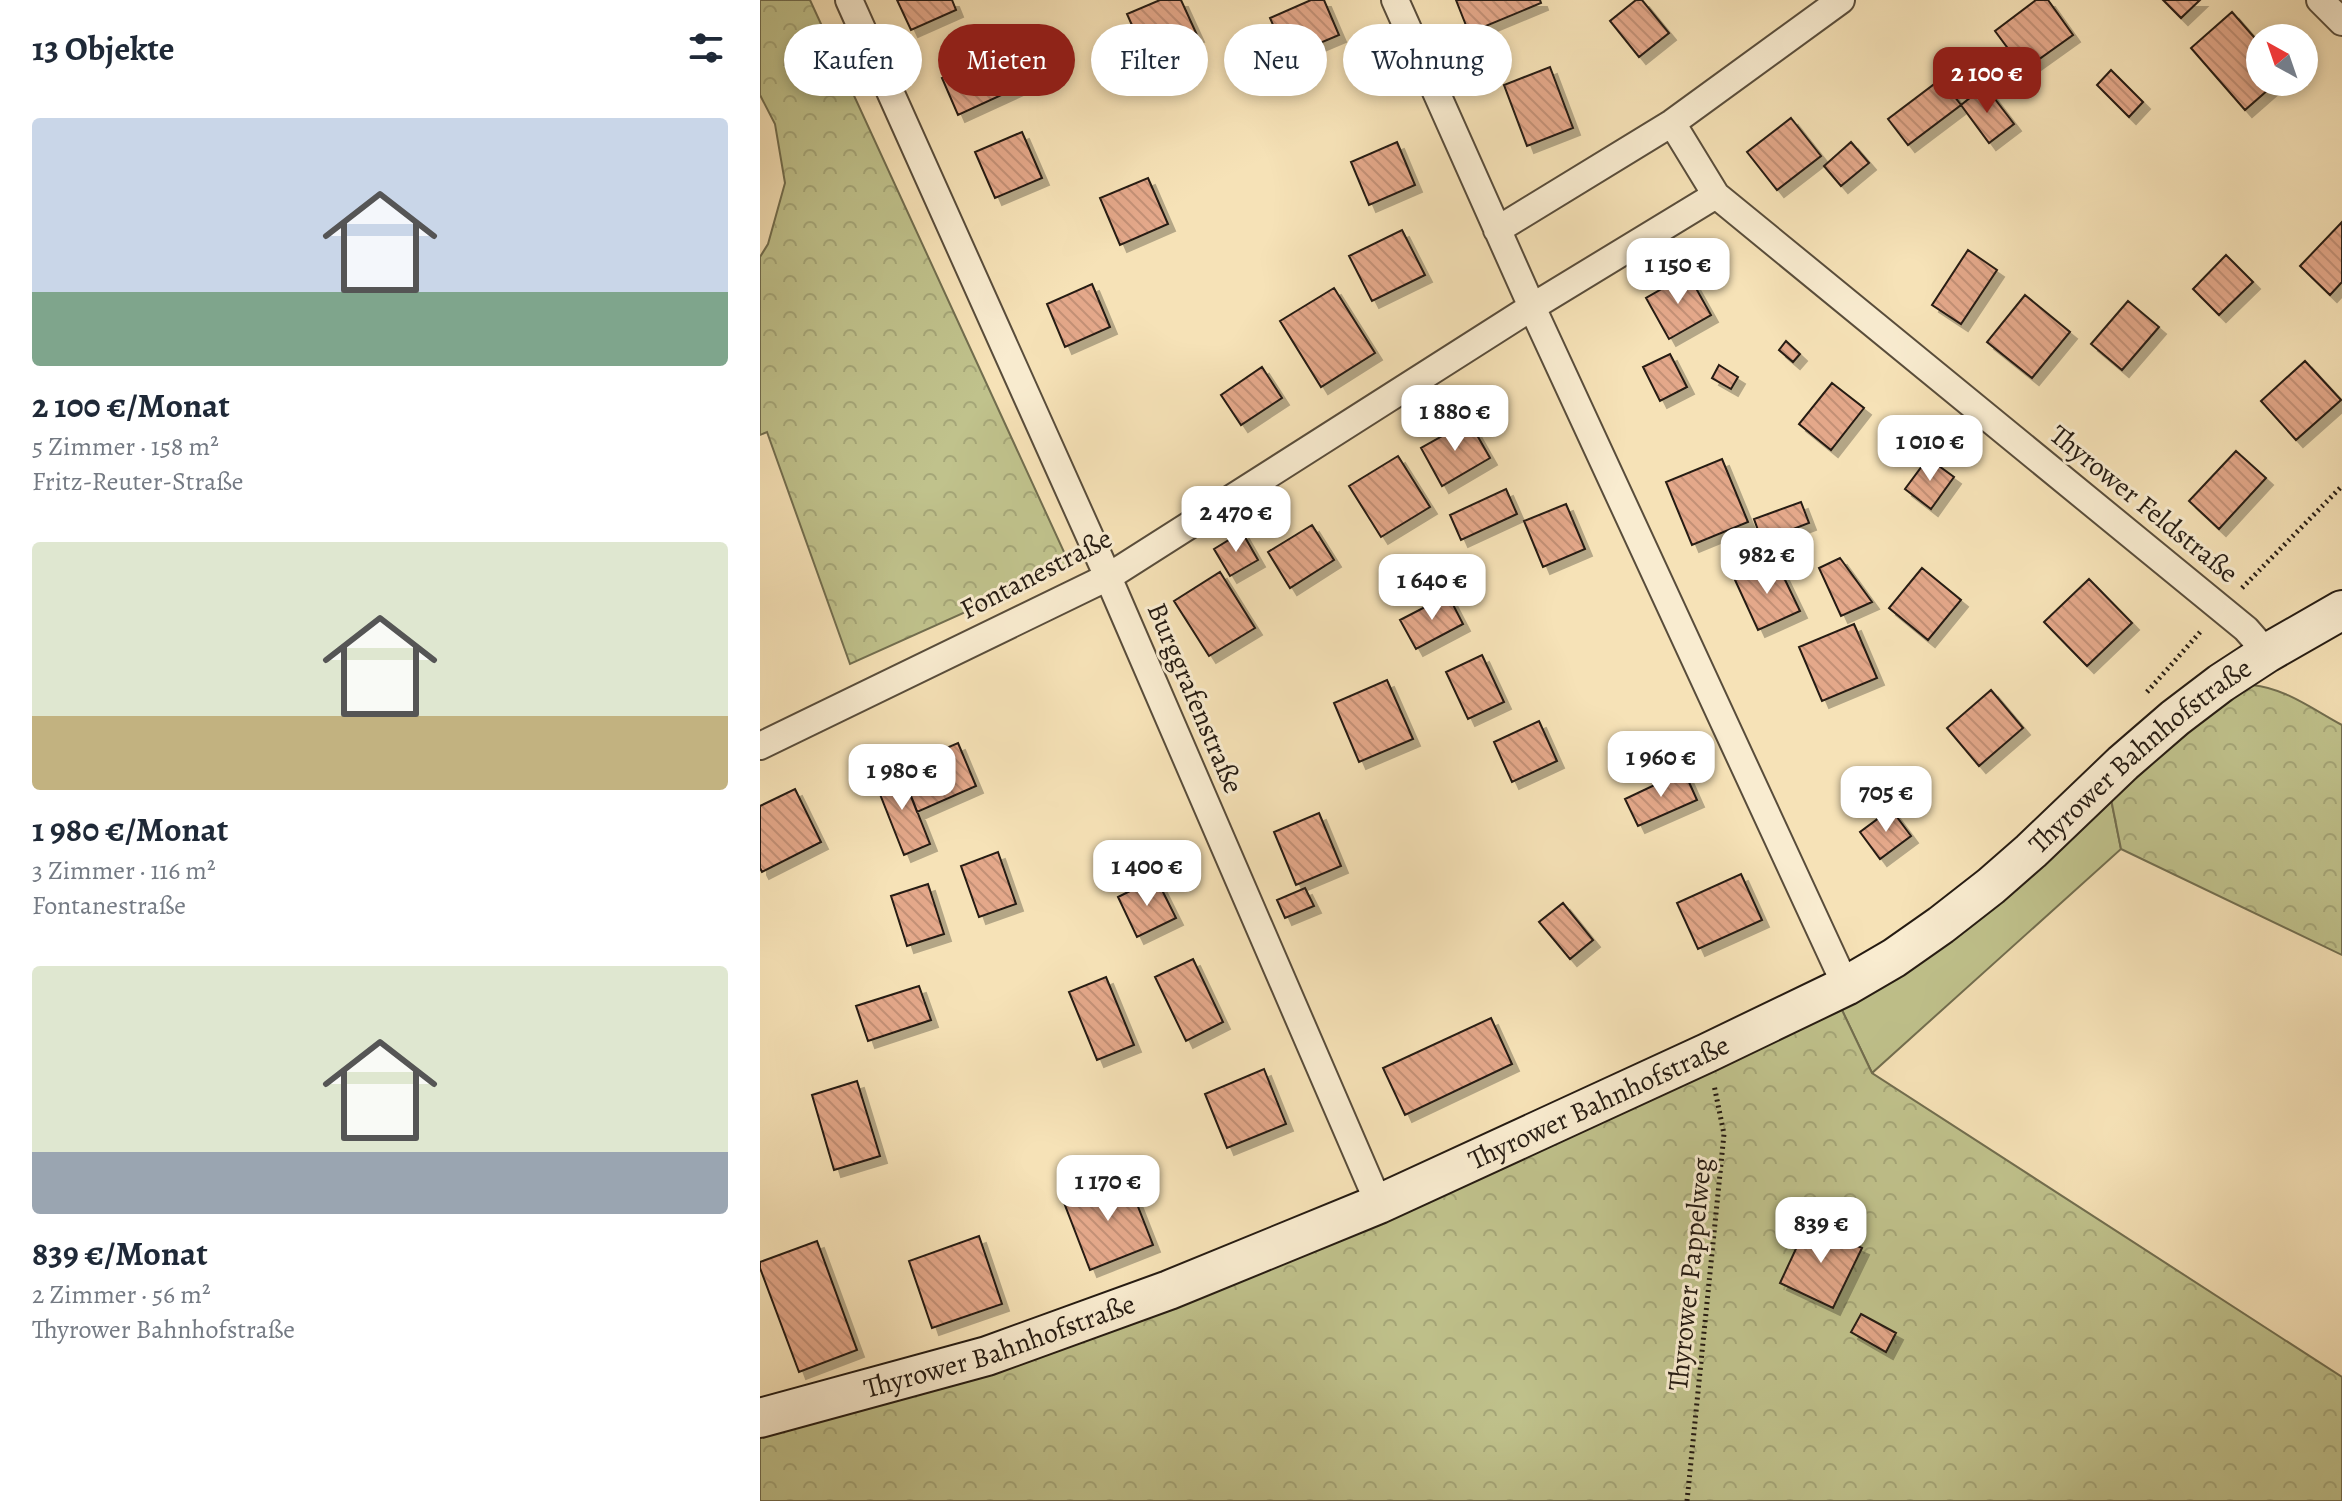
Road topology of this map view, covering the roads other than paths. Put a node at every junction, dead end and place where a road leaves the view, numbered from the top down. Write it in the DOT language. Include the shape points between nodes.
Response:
graph roads {
  1 [pos="849,0"];
  2 [pos="1395,0"];
  3 [pos="1841,0"];
  4 [pos="2320,0"];
  5 [pos="2342,22"];
  6 [pos="1672,123"];
  7 [pos="1716,195"];
  8 [pos="1497,230"];
  9 [pos="1532,307"];
  10 [pos="1108,577"];
  11 [pos="2342,610"];
  12 [pos="2267,653"];
  13 [pos="760,746"];
  14 [pos="1846,986"];
  15 [pos="1379,1204"];
  16 [pos="760,1418"];
  1 -- 10 [label="street, Burggrafenstraße"];
  2 -- 8 [label="street"];
  3 -- 6 [label="street"];
  4 -- 5 [label="street"];
  6 -- 7 [label="street, Thyrower Feldstraße"];
  6 -- 8 [label="street"];
  7 -- 9 [label="street, Fontanestraße"];
  7 -- 12 [label="street, Thyrower Feldstraße" via="2221,608"];
  8 -- 9 [label="street"];
  9 -- 10 [label="street, Fontanestraße"];
  9 -- 14 [label="street"];
  10 -- 13 [label="street, Fontanestraße"];
  10 -- 15 [label="street, Burggrafenstraße"];
  11 -- 12 [label="main road, Thyrower Bahnhofstraße"];
  12 -- 14 [label="main road, Thyrower Bahnhofstraße" via="2165,727 1991,886 1906,950"];
  14 -- 15 [label="main road, Thyrower Bahnhofstraße"];
  15 -- 16 [label="main road, Thyrower Bahnhofstraße" via="1169,1290 987,1356"];
}
